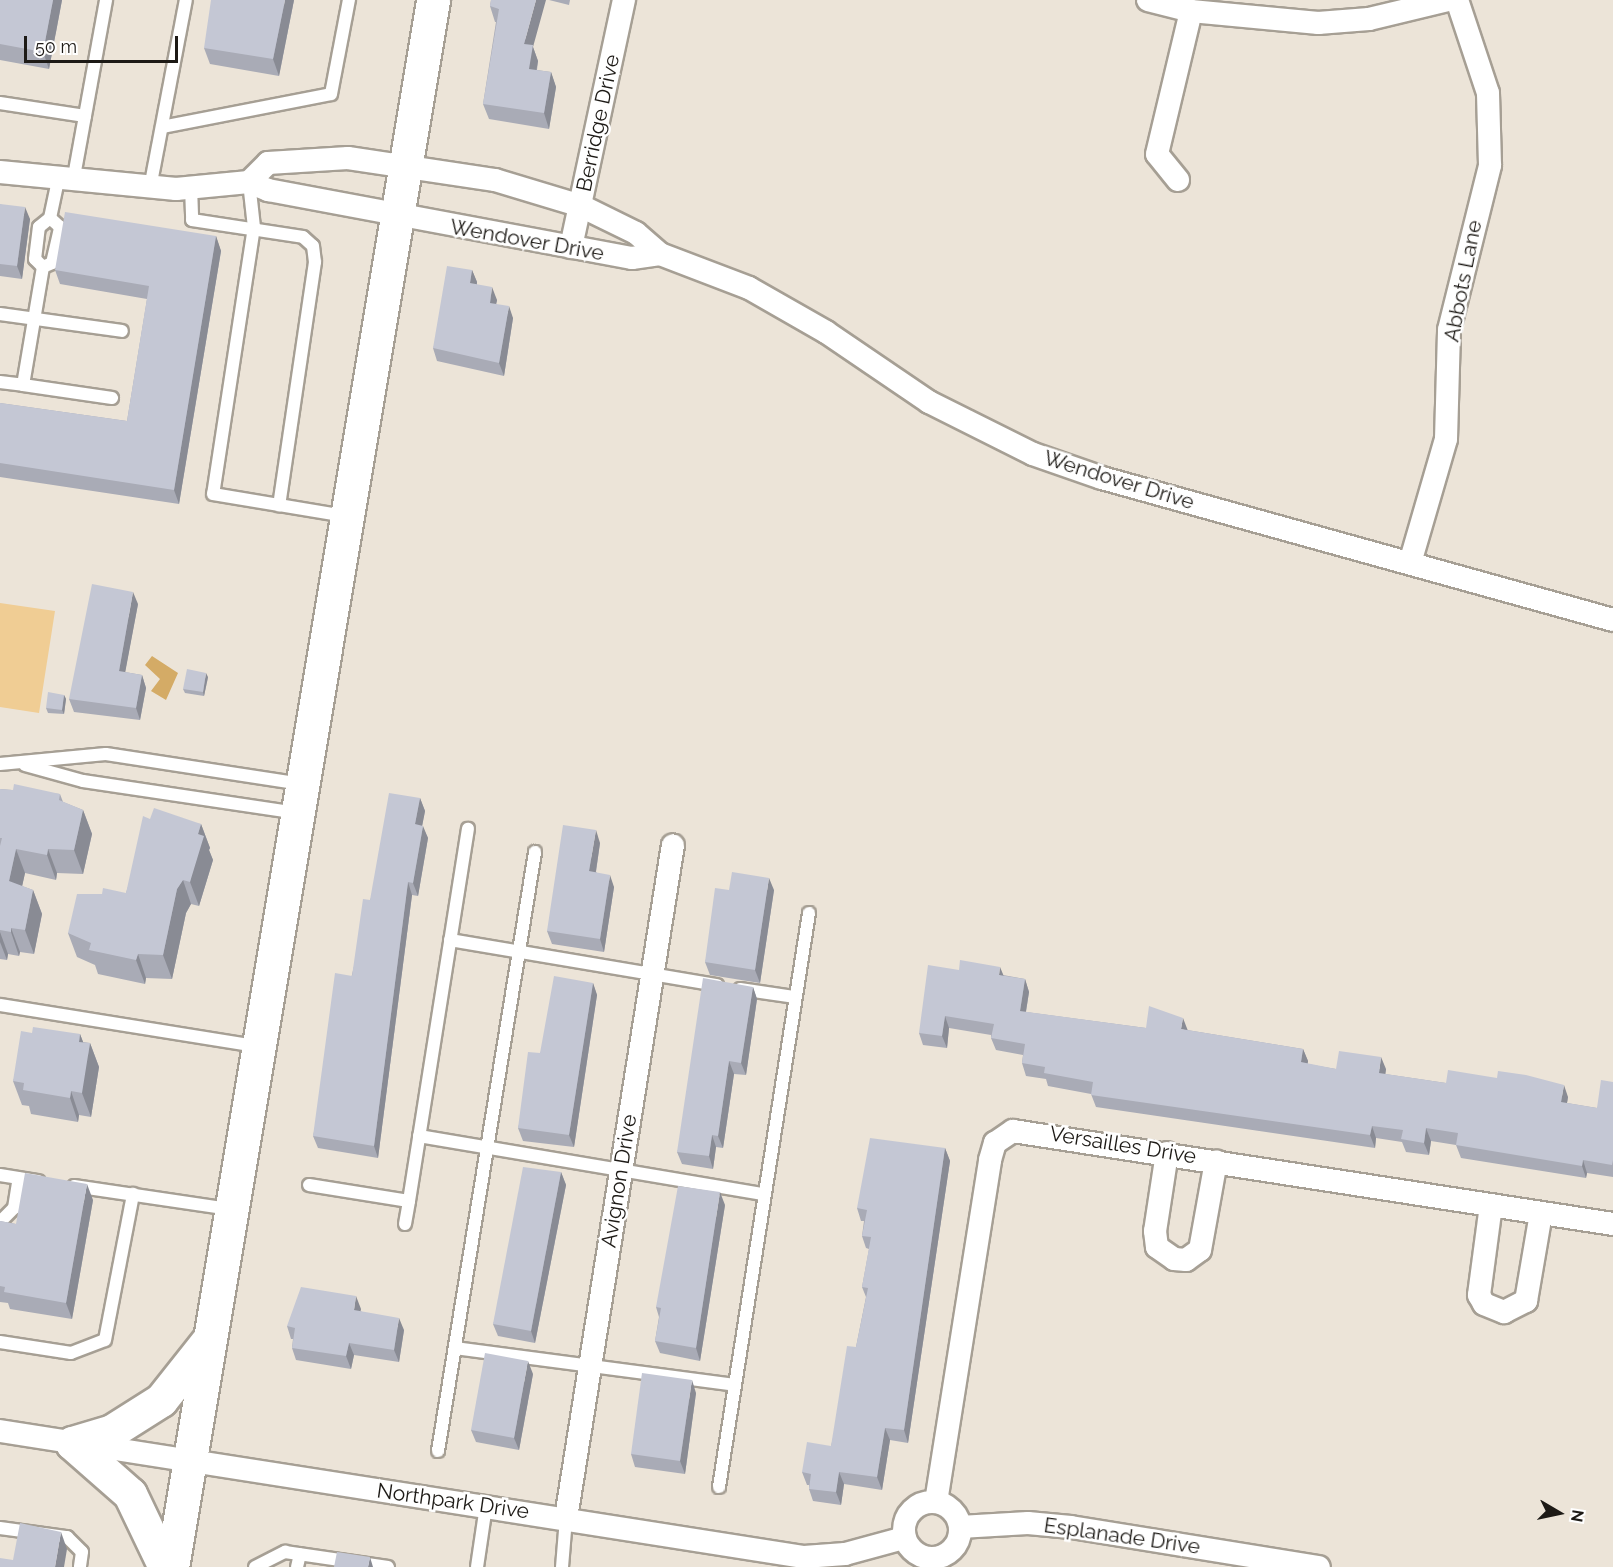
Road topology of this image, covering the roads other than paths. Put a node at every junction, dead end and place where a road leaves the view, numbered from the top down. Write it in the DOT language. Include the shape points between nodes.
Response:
graph roads {
  1 [pos="106,0"];
  2 [pos="186,0"];
  3 [pos="349,0"];
  4 [pos="433,0"];
  5 [pos="624,0"];
  6 [pos="1148,0"];
  7 [pos="1448,0"];
  8 [pos="1457,0"];
  9 [pos="1191,11"];
  10 [pos="0,103"];
  11 [pos="85,116"];
  12 [pos="162,127"];
  13 [pos="404,165"];
  14 [pos="0,172"];
  15 [pos="1178,180"];
  16 [pos="65,181"];
  17 [pos="249,182"];
  18 [pos="191,186"];
  19 [pos="150,188"];
  20 [pos="581,206"];
  21 [pos="395,215"];
  22 [pos="51,218"];
  23 [pos="254,227"];
  24 [pos="571,247"];
  25 [pos="660,254"];
  26 [pos="43,267"];
  27 [pos="0,314"];
  28 [pos="34,319"];
  29 [pos="122,332"];
  30 [pos="0,382"];
  31 [pos="23,385"];
  32 [pos="112,398"];
  33 [pos="279,506"];
  34 [pos="345,517"];
  35 [pos="1410,563"];
  36 [pos="1613,620"];
  37 [pos="0,764"];
  38 [pos="21,764"];
  39 [pos="299,798"];
  40 [pos="468,830"];
  41 [pos="673,845"];
  42 [pos="535,852"];
  43 [pos="809,913"];
  44 [pos="450,940"];
  45 [pos="518,953"];
  46 [pos="652,975"];
  47 [pos="795,997"];
  48 [pos="0,1005"];
  49 [pos="257,1046"];
  50 [pos="419,1136"];
  51 [pos="486,1148"];
  52 [pos="1167,1153"];
  53 [pos="1216,1161"];
  54 [pos="621,1170"];
  55 [pos="0,1175"];
  56 [pos="19,1178"];
  57 [pos="309,1185"];
  58 [pos="133,1194"];
  59 [pos="763,1194"];
  60 [pos="409,1201"];
  61 [pos="1491,1205"];
  62 [pos="230,1209"];
  63 [pos="1541,1213"];
  64 [pos="0,1222"];
  65 [pos="405,1224"];
  66 [pos="1613,1224"];
  67 [pos="208,1341"];
  68 [pos="0,1342"];
  69 [pos="454,1348"];
  70 [pos="590,1366"];
  71 [pos="735,1385"];
  72 [pos="0,1431"];
  73 [pos="72,1443"];
  74 [pos="438,1451"];
  75 [pos="189,1462"];
  76 [pos="720,1487"];
  77 [pos="936,1502"];
  78 [pos="486,1506"];
  79 [pos="566,1518"];
  80 [pos="960,1527"];
  81 [pos="0,1528"];
  82 [pos="904,1538"];
  83 [pos="300,1554"];
  84 [pos="931,1563"];
  85 [pos="80,1567"];
  86 [pos="165,1567"];
  87 [pos="172,1567"];
  88 [pos="255,1567"];
  89 [pos="297,1567"];
  90 [pos="388,1567"];
  91 [pos="477,1567"];
  92 [pos="562,1567"];
  93 [pos="1319,1567"];
  1 -- 11 [label="lane"];
  2 -- 12 [label="lane"];
  3 -- 12 [label="lane" via="331,94"];
  4 -- 13 [label="main road"];
  5 -- 20 [label="street, Berridge Drive"];
  6 -- 9 [label="street"];
  7 -- 9 [label="street" via="1369,19 1318,23"];
  8 -- 35 [label="street, Abbots Lane" via="1488,93 1490,165 1449,330 1446,439"];
  9 -- 15 [label="street" via="1157,154"];
  10 -- 11 [label="lane"];
  11 -- 16 [label="lane"];
  12 -- 19 [label="lane"];
  13 -- 17 [label="street, Wendover Drive" via="294,159 268,163"];
  13 -- 20 [label="street, Wendover Drive" via="495,180"];
  13 -- 21 [label="main road"];
  14 -- 16 [label="street, Wendover Drive"];
  16 -- 19 [label="street, Wendover Drive"];
  16 -- 22 [label="lane"];
  17 -- 18 [label="street, Wendover Drive"];
  17 -- 21 [label="street, Wendover Drive"];
  17 -- 23 [label="lane"];
  18 -- 19 [label="street, Wendover Drive"];
  18 -- 23 [label="lane" via="192,220"];
  20 -- 24 [label="street, Berridge Drive"];
  20 -- 25 [label="street, Wendover Drive" via="636,233"];
  21 -- 24 [label="street, Wendover Drive"];
  21 -- 34 [label="main road"];
  22 -- 26 [label="lane" via="39,227 35,259"];
  22 -- 26 [label="lane" via="60,227 52,263"];
  23 -- 33 [label="lane" via="303,237 313,246 315,262"];
  23 -- 33 [label="lane" via="213,494"];
  24 -- 25 [label="street, Wendover Drive" via="632,258"];
  25 -- 35 [label="street, Wendover Drive" via="749,288 826,332 929,402 1033,454"];
  26 -- 28 [label="lane"];
  27 -- 28 [label="lane"];
  28 -- 29 [label="lane"];
  28 -- 31 [label="lane"];
  30 -- 31 [label="lane"];
  31 -- 32 [label="lane"];
  33 -- 34 [label="lane"];
  34 -- 39 [label="main road"];
  35 -- 36 [label="street, Wendover Drive"];
  37 -- 38 [label="lane"];
  38 -- 39 [label="lane" via="83,781"];
  38 -- 39 [label="lane" via="106,754"];
  39 -- 49 [label="main road"];
  40 -- 44 [label="lane"];
  41 -- 46 [label="street, Avignon Drive"];
  42 -- 45 [label="lane"];
  43 -- 47 [label="lane"];
  44 -- 45 [label="lane"];
  44 -- 50 [label="lane"];
  45 -- 46 [label="lane"];
  45 -- 51 [label="lane"];
  46 -- 47 [label="lane"];
  46 -- 54 [label="street, Avignon Drive"];
  47 -- 59 [label="lane"];
  48 -- 49 [label="lane"];
  49 -- 62 [label="main road"];
  50 -- 51 [label="lane"];
  50 -- 60 [label="lane"];
  51 -- 54 [label="lane"];
  51 -- 69 [label="lane"];
  52 -- 53 [label="street, Versailles Drive"];
  52 -- 53 [label="street" via="1155,1231 1157,1247 1174,1259 1186,1260 1200,1250"];
  52 -- 77 [label="street, Versailles Drive" via="1028,1130 1013,1131 995,1143"];
  53 -- 61 [label="street, Versailles Drive"];
  54 -- 59 [label="lane"];
  54 -- 70 [label="street, Avignon Drive"];
  55 -- 56 [label="lane"];
  56 -- 58 [label="lane"];
  56 -- 64 [label="lane" via="14,1208"];
  57 -- 60 [label="lane"];
  58 -- 62 [label="lane"];
  58 -- 68 [label="lane" via="105,1340 72,1353"];
  59 -- 71 [label="lane"];
  60 -- 65 [label="lane"];
  61 -- 63 [label="street, Versailles Drive"];
  61 -- 63 [label="street" via="1479,1295 1484,1304 1504,1312 1526,1301"];
  62 -- 67 [label="main road"];
  63 -- 66 [label="street, Versailles Drive"];
  67 -- 73 [label="main road" via="161,1400 112,1431"];
  67 -- 75 [label="main road"];
  69 -- 70 [label="lane"];
  69 -- 74 [label="lane"];
  70 -- 71 [label="lane"];
  70 -- 79 [label="street, Avignon Drive"];
  71 -- 76 [label="lane"];
  72 -- 73 [label="street, Northpark Drive"];
  73 -- 75 [label="street, Northpark Drive"];
  73 -- 86 [label="main road" via="130,1494"];
  75 -- 78 [label="street, Northpark Drive"];
  75 -- 87 [label="main road"];
  77 -- 80 [label="street" via="954,1513"];
  77 -- 82 [label="street" via="912,1510 904,1524"];
  78 -- 79 [label="street, Northpark Drive"];
  78 -- 91 [label="lane"];
  79 -- 82 [label="street, Northpark Drive" via="804,1557 845,1554"];
  79 -- 92 [label="lane"];
  80 -- 84 [label="street" via="952,1551"];
  80 -- 93 [label="street, Esplanade Drive" via="1028,1522"];
  81 -- 85 [label="lane" via="67,1537 82,1552"];
  82 -- 84 [label="street" via="915,1553"];
  83 -- 88 [label="lane" via="285,1552"];
  83 -- 89 [label="lane"];
  83 -- 90 [label="lane"];
}
